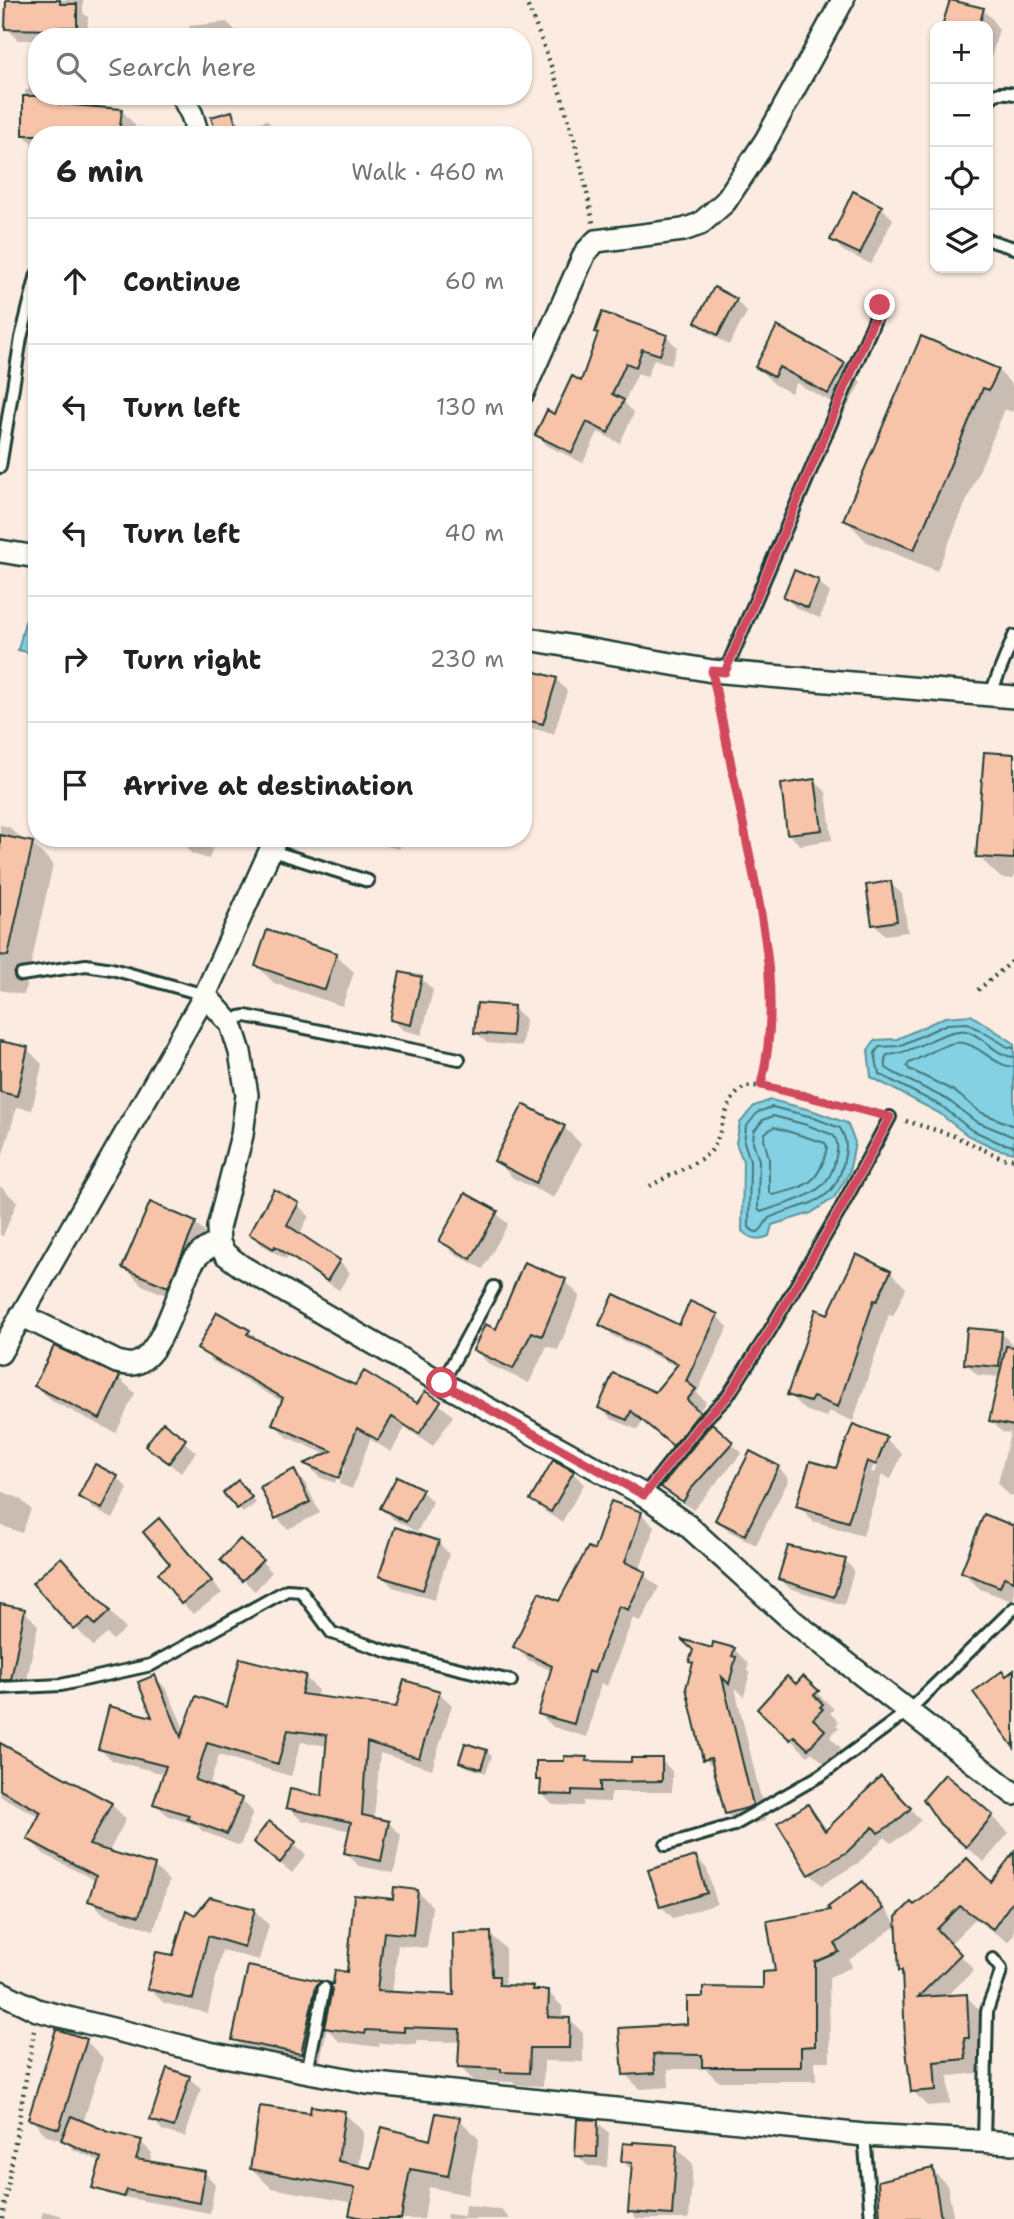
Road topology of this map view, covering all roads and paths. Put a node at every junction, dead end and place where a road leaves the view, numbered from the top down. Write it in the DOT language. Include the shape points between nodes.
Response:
graph roads {
  1 [pos="524,0"];
  2 [pos="843,0"];
  3 [pos="1014,94"];
  4 [pos="993,96"];
  5 [pos="187,105"];
  6 [pos="195,126"];
  7 [pos="596,241"];
  8 [pos="993,242"];
  9 [pos="1014,248"];
  10 [pos="880,305"];
  11 [pos="28,310"];
  12 [pos="532,373"];
  13 [pos="0,467"];
  14 [pos="0,551"];
  15 [pos="28,556"];
  16 [pos="1014,636"];
  17 [pos="532,640"];
  18 [pos="718,671"];
  19 [pos="990,695"];
  20 [pos="1014,697"];
  21 [pos="273,847"];
  22 [pos="282,847"];
  23 [pos="368,881"];
  24 [pos="1014,960"];
  25 [pos="21,975"];
  26 [pos="978,990"];
  27 [pos="205,995"];
  28 [pos="231,1024"];
  29 [pos="459,1059"];
  30 [pos="761,1085"];
  31 [pos="890,1117"];
  32 [pos="1014,1159"];
  33 [pos="650,1186"];
  34 [pos="219,1243"];
  35 [pos="494,1287"];
  36 [pos="21,1315"];
  37 [pos="0,1353"];
  38 [pos="442,1383"];
  39 [pos="644,1495"];
  40 [pos="1014,1608"];
  41 [pos="511,1681"];
  42 [pos="0,1688"];
  43 [pos="907,1712"];
  44 [pos="1014,1794"];
  45 [pos="666,1845"];
  46 [pos="993,1959"];
  47 [pos="324,1987"];
  48 [pos="0,1992"];
  49 [pos="37,2010"];
  50 [pos="307,2072"];
  51 [pos="863,2135"];
  52 [pos="984,2141"];
  53 [pos="1014,2143"];
  54 [pos="2,2219"];
  55 [pos="871,2219"];
  1 -- 7 [label="path" via="543,43 583,167"];
  2 -- 7 [label="street" via="766,140 725,202 700,224 683,230"];
  3 -- 4 [label="lane"];
  5 -- 6 [label="street"];
  7 -- 12 [label="street" via="585,253"];
  8 -- 9 [label="lane"];
  10 -- 18 [label="lane"];
  11 -- 13 [label="lane"];
  14 -- 15 [label="street"];
  16 -- 19 [label="lane"];
  17 -- 18 [label="street"];
  18 -- 19 [label="street"];
  18 -- 30 [label="path" via="767,942 771,1028"];
  19 -- 20 [label="street"];
  21 -- 27 [label="street"];
  22 -- 23 [label="lane"];
  24 -- 26 [label="path"];
  25 -- 27 [label="lane" via="86,965"];
  27 -- 28 [label="street"];
  27 -- 36 [label="street"];
  28 -- 29 [label="lane" via="246,1016"];
  28 -- 34 [label="street" via="247,1095 242,1135 218,1228"];
  30 -- 31 [label="path"];
  30 -- 33 [label="path" via="742,1089 733,1099 710,1152"];
  31 -- 32 [label="path"];
  31 -- 39 [label="lane" via="832,1224 727,1397"];
  34 -- 36 [label="street" via="205,1248 192,1262 170,1321 141,1362 117,1362"];
  34 -- 38 [label="street" via="241,1266"];
  35 -- 38 [label="lane"];
  36 -- 37 [label="street"];
  38 -- 39 [label="street"];
  39 -- 43 [label="street" via="687,1525 793,1621"];
  40 -- 43 [label="lane"];
  41 -- 42 [label="lane" via="389,1652 332,1633 301,1591 287,1590 151,1665 61,1685"];
  43 -- 44 [label="street"];
  43 -- 45 [label="lane" via="821,1775 734,1825"];
  46 -- 52 [label="lane" via="1001,1969 987,2012"];
  47 -- 50 [label="lane"];
  48 -- 49 [label="street"];
  49 -- 50 [label="street"];
  49 -- 54 [label="path"];
  50 -- 51 [label="street" via="380,2085"];
  51 -- 52 [label="street"];
  51 -- 55 [label="lane"];
  52 -- 53 [label="street"];
}
